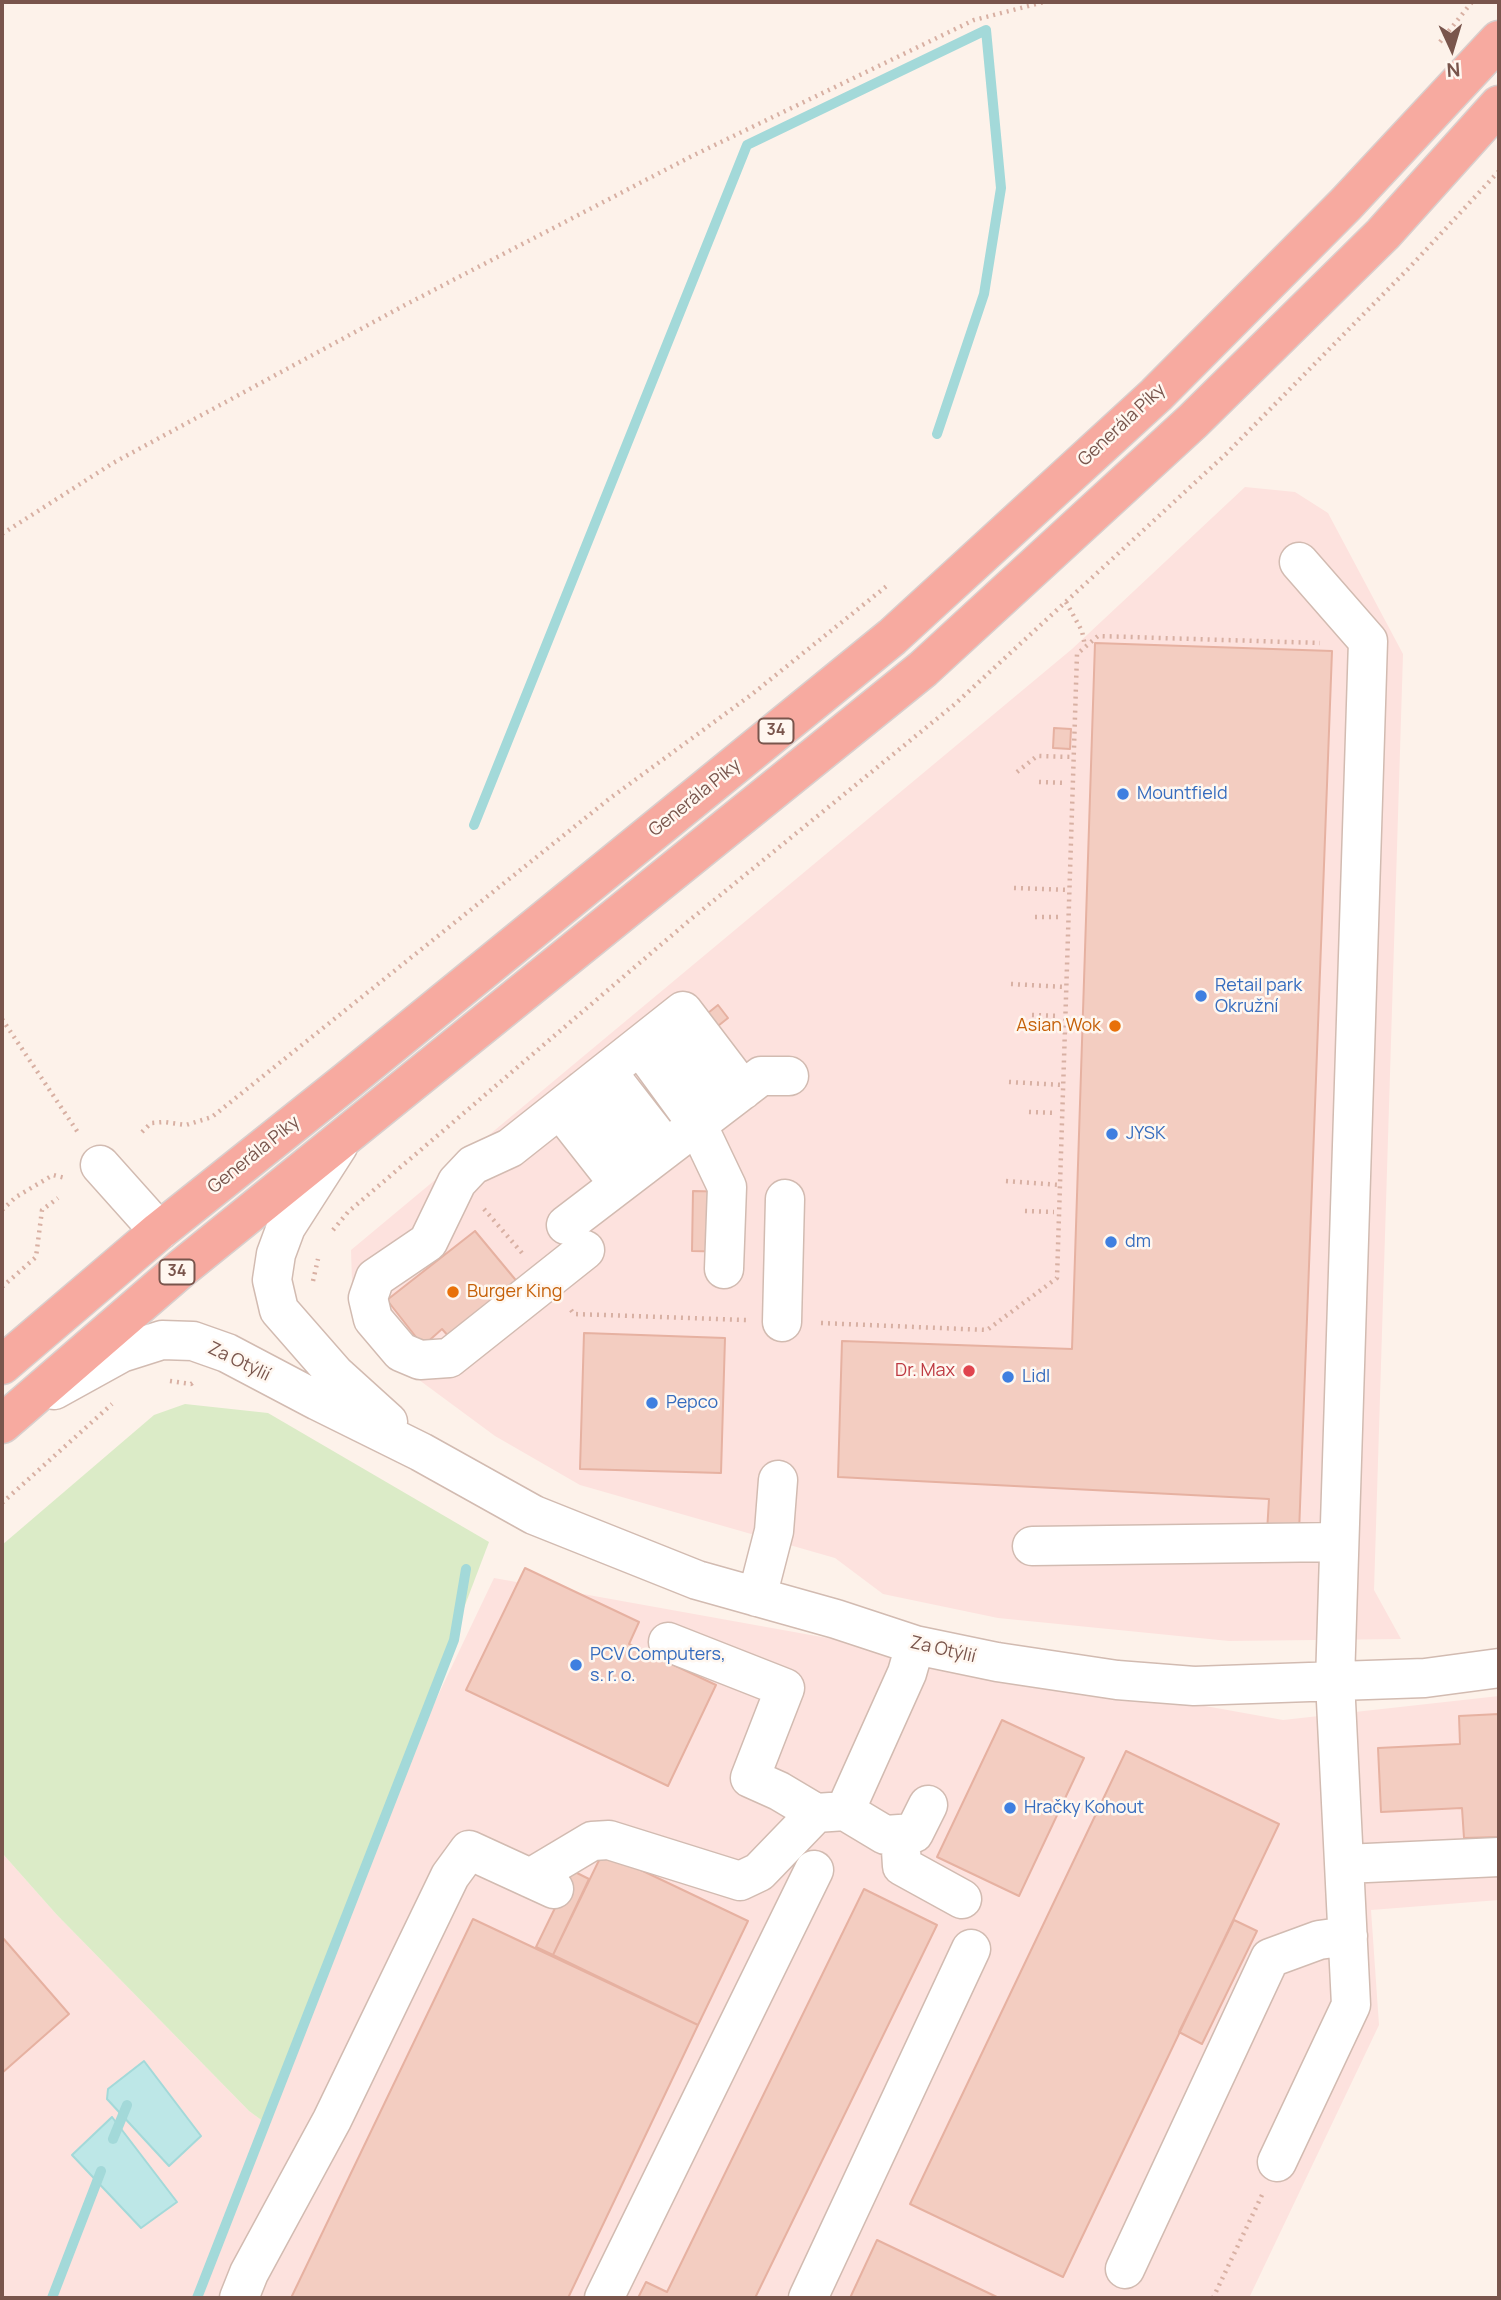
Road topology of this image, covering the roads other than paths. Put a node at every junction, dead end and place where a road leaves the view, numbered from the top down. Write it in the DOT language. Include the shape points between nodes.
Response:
graph roads {
  1 [pos="1499,40"];
  2 [pos="1499,105"];
  3 [pos="1299,562"];
  4 [pos="652,1036"];
  5 [pos="789,1076"];
  6 [pos="583,1090"];
  7 [pos="721,1107"];
  8 [pos="343,1138"];
  9 [pos="642,1166"];
  10 [pos="83,1172"];
  11 [pos="785,1199"];
  12 [pos="159,1230"];
  13 [pos="714,1269"];
  14 [pos="782,1322"];
  15 [pos="2,1366"];
  16 [pos="8,1418"];
  17 [pos="421,1451"];
  18 [pos="778,1480"];
  19 [pos="1339,1542"];
  20 [pos="1032,1546"];
  21 [pos="757,1597"];
  22 [pos="668,1642"];
  23 [pos="915,1645"];
  24 [pos="1499,1668"];
  25 [pos="1335,1681"];
  26 [pos="928,1805"];
  27 [pos="831,1812"];
  28 [pos="900,1834"];
  29 [pos="1499,1857"];
  30 [pos="1345,1864"];
  31 [pos="814,1870"];
  32 [pos="962,1899"];
  33 [pos="1349,1936"];
  34 [pos="971,1949"];
  35 [pos="1277,2162"];
  36 [pos="1125,2269"];
  37 [pos="239,2298"];
  38 [pos="604,2298"];
  39 [pos="808,2298"];
  1 -- 12 [label="highway, Generála Píky / 34" via="1346,204 1156,395 892,637"];
  2 -- 8 [label="highway, 34" via="1383,234 1193,421 923,669"];
  3 -- 19 [label="street" via="1368,641"];
  4 -- 6 [label="street"];
  4 -- 7 [label="street"];
  4 -- 7 [label="street" via="683,1011"];
  5 -- 7 [label="street" via="761,1076"];
  6 -- 9 [label="street"];
  6 -- 9 [label="street"];
  6 -- 9 [label="street" via="510,1149 472,1166 457,1182 428,1242 375,1278 368,1298 373,1319 401,1352 420,1360 449,1358 546,1281 576,1237"];
  7 -- 9 [label="street"];
  7 -- 13 [label="street" via="715,1159 727,1187"];
  8 -- 16 [label="highway, 34" via="182,1268"];
  8 -- 17 [label="street, Za Otýlií" via="286,1227 272,1280 279,1310 335,1374"];
  10 -- 12 [label="street"];
  11 -- 14 [label="street"];
  12 -- 15 [label="highway, Generála Píky / 34"];
  16 -- 17 [label="street, Za Otýlií" via="121,1353 162,1340 193,1341 227,1353"];
  17 -- 21 [label="street, Za Otýlií" via="534,1515 697,1580"];
  18 -- 21 [label="street" via="775,1531"];
  19 -- 20 [label="street"];
  19 -- 25 [label="street"];
  21 -- 23 [label="street, Za Otýlií"];
  22 -- 27 [label="street" via="785,1688 750,1778"];
  23 -- 25 [label="street, Za Otýlií" via="1130,1681 1195,1686"];
  23 -- 27 [label="street" via="906,1673"];
  24 -- 25 [label="street, Za Otýlií" via="1425,1678"];
  25 -- 30 [label="street"];
  26 -- 28 [label="street" via="914,1833"];
  27 -- 28 [label="street" via="885,1835"];
  27 -- 37 [label="street" via="759,1872 740,1881 609,1840 592,1841 542,1884 469,1850 450,1876 332,2120"];
  28 -- 32 [label="street" via="902,1866"];
  29 -- 30 [label="street"];
  30 -- 33 [label="street"];
  31 -- 38 [label="street"];
  33 -- 35 [label="street" via="1351,2005"];
  33 -- 36 [label="street" via="1319,1940 1270,1958"];
  34 -- 39 [label="street"];
}
